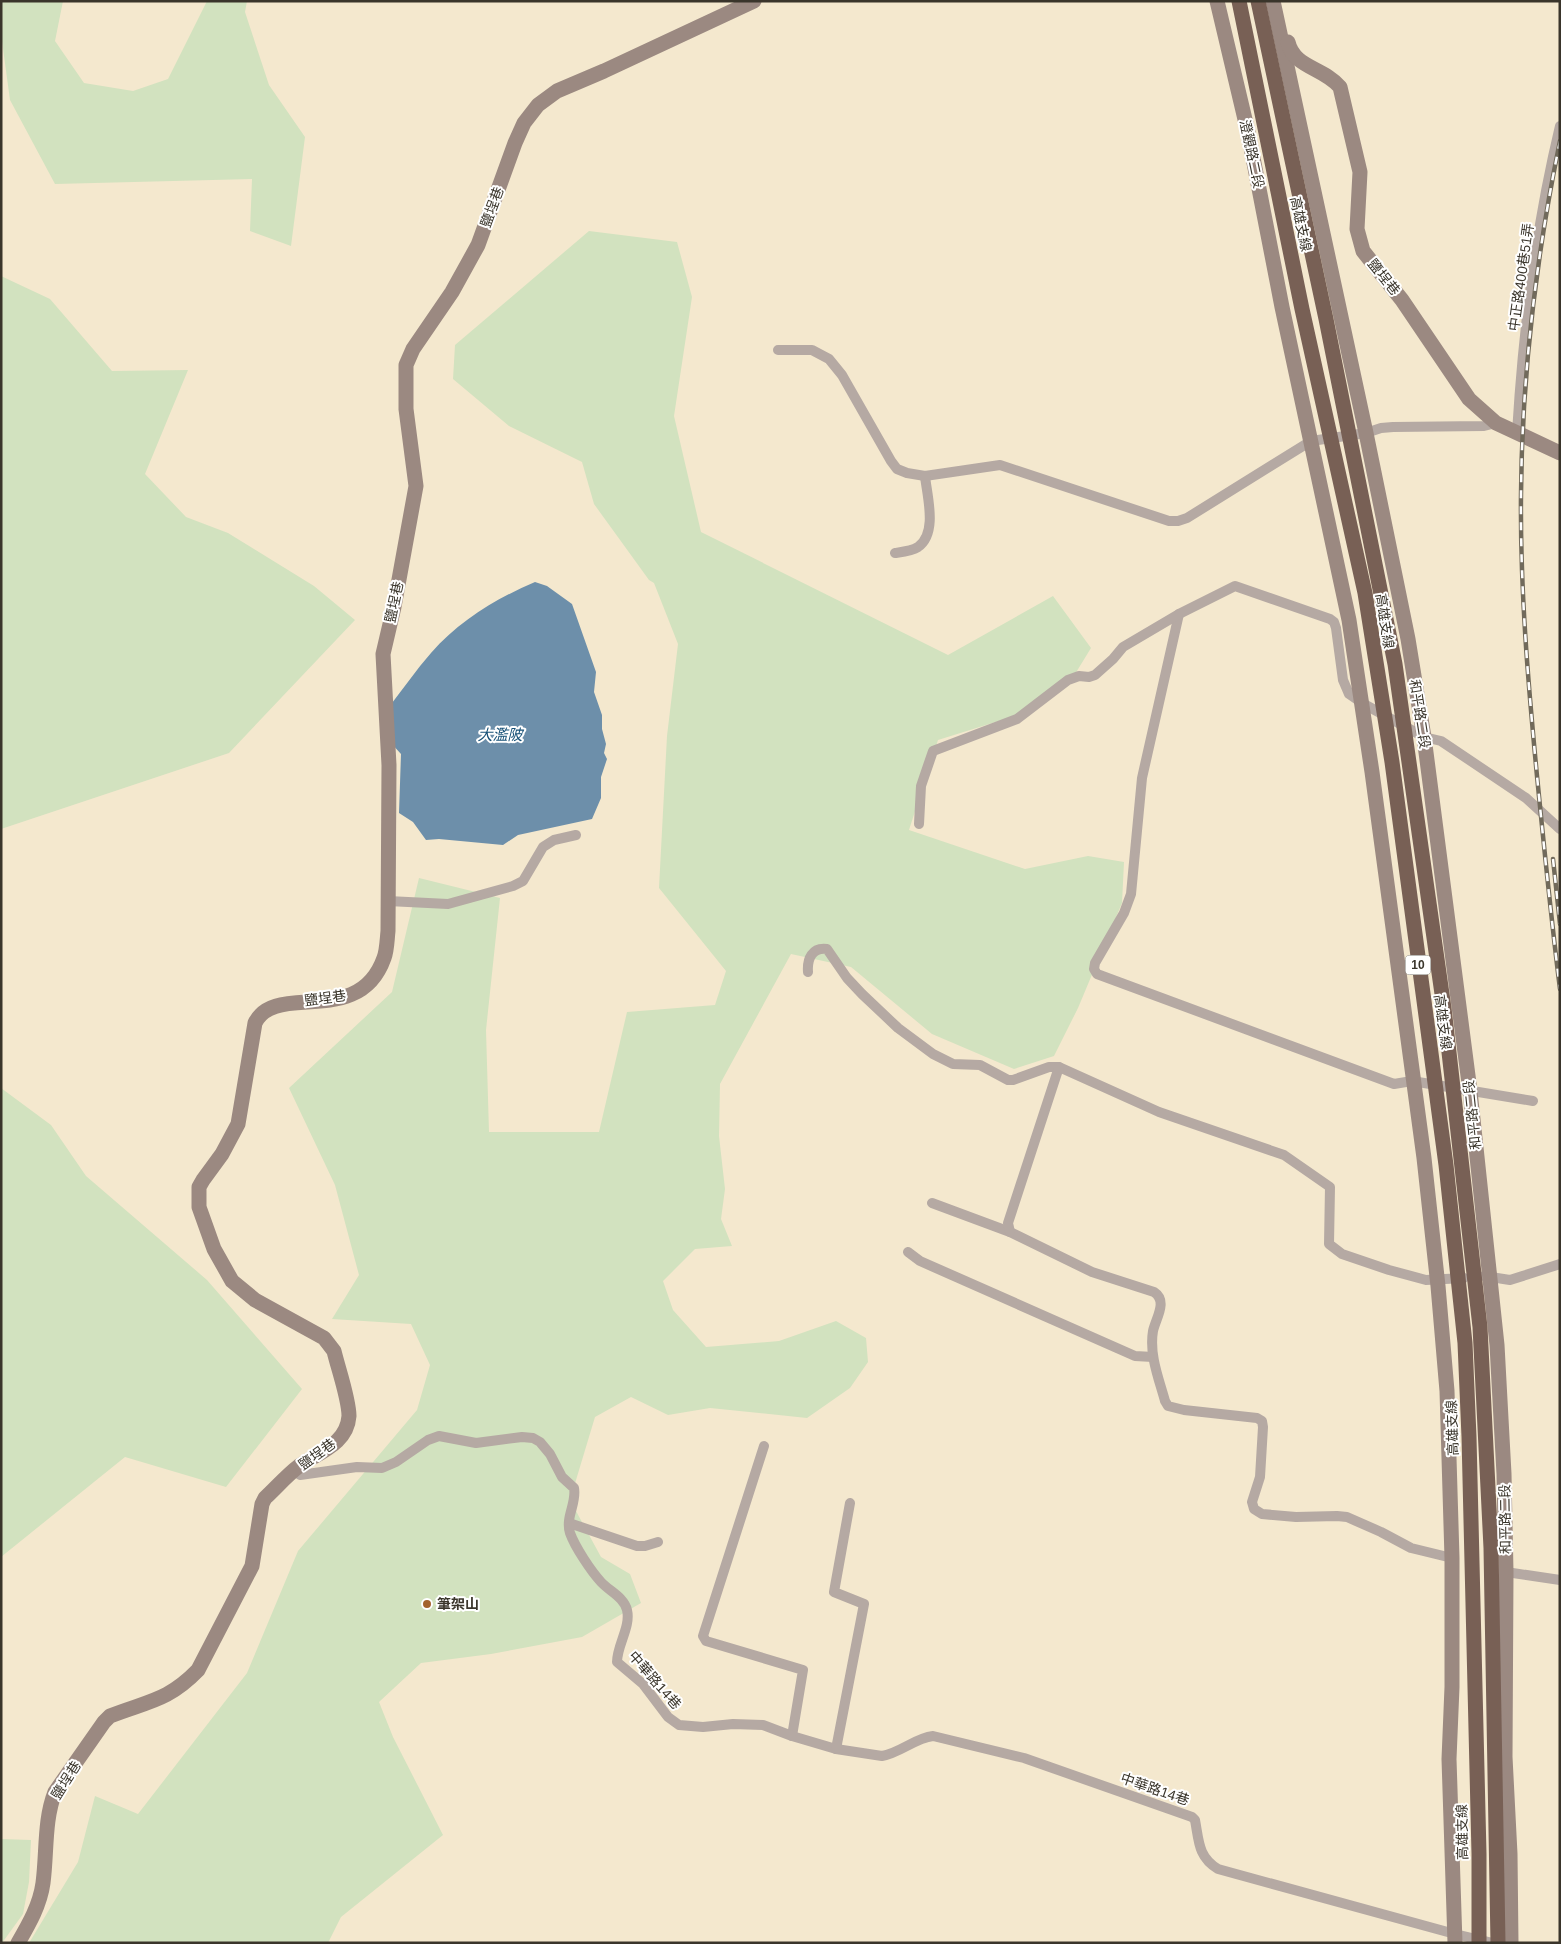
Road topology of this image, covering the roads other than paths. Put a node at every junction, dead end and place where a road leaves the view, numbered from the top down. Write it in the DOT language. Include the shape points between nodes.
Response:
graph roads {
  1 [pos="754,1"];
  2 [pos="1217,1"];
  3 [pos="1239,1"];
  4 [pos="1258,1"];
  5 [pos="1273,1"];
  6 [pos="1279,1"];
  7 [pos="1560,126"];
  8 [pos="778,350"];
  9 [pos="1496,423"];
  10 [pos="1366,433"];
  11 [pos="1517,434"];
  12 [pos="1311,442"];
  13 [pos="1560,453"];
  14 [pos="925,476"];
  15 [pos="895,553"];
  16 [pos="1179,614"];
  17 [pos="1362,703"];
  18 [pos="1424,737"];
  19 [pos="919,824"];
  20 [pos="1560,829"];
  21 [pos="576,835"];
  22 [pos="388,901"];
  23 [pos="808,972"];
  24 [pos="1059,1067"];
  25 [pos="1412,1081"];
  26 [pos="1470,1092"];
  27 [pos="1533,1101"];
  28 [pos="932,1203"];
  29 [pos="1010,1232"];
  30 [pos="908,1252"];
  31 [pos="1560,1264"];
  32 [pos="1488,1276"];
  33 [pos="1438,1279"];
  34 [pos="1153,1357"];
  35 [pos="764,1446"];
  36 [pos="298,1467"];
  37 [pos="850,1503"];
  38 [pos="569,1523"];
  39 [pos="658,1542"];
  40 [pos="1452,1558"];
  41 [pos="1506,1572"];
  42 [pos="1560,1580"];
  43 [pos="792,1736"];
  44 [pos="836,1749"];
  45 [pos="1455,1938"];
  46 [pos="18,1943"];
  47 [pos="1479,1943"];
  48 [pos="1493,1943"];
  49 [pos="1498,1943"];
  50 [pos="1511,1943"];
  1 -- 22 [label="street, 鹽埕巷" via="557,91 538,105 524,123 515,143 478,246 406,365 406,409 416,486 383,654 389,765"];
  2 -- 12 [label="street, 澄觀路二段" via="1248,132"];
  3 -- 47 [label="highway, 高雄支線 / 10, bridge" via="1302,310 1365,593 1392,762 1446,1165 1465,1342"];
  4 -- 49 [label="highway, 高雄支線 / 10, bridge" via="1392,644 1444,1008 1480,1327 1491,1548"];
  5 -- 10 [label="street, 和平路二段"];
  6 -- 9 [label="street, 鹽埕巷" via="1290,50 1296,59 1340,87 1360,172 1357,229 1363,251 1402,300 1465,393"];
  7 -- 11 [label="street, 中正路400巷51弄" via="1534,266"];
  8 -- 14 [label="street" via="812,350 829,359 842,375 897,468 907,474"];
  9 -- 10 [label="street" via="1484,426 1393,427"];
  9 -- 11 [label="street, 鹽埕巷"];
  10 -- 12 [label="street"];
  10 -- 18 [label="street, 和平路二段"];
  11 -- 13 [label="street, 鹽埕巷"];
  12 -- 14 [label="street" via="1178,521 1168,521 1000,465"];
  12 -- 17 [label="street" via="1349,620"];
  14 -- 15 [label="street" via="929,513 927,537 916,548"];
  16 -- 17 [label="street" via="1235,586 1330,619 1336,628 1342,680 1349,694"];
  16 -- 19 [label="street" via="1123,647 1095,675 1073,677 1017,719 933,751 921,786"];
  16 -- 25 [label="street" via="1142,778 1131,894 1124,914 1094,969 1102,978 1394,1084"];
  17 -- 18 [label="street"];
  17 -- 25 [label="street"];
  18 -- 20 [label="street" via="1441,741 1526,798"];
  18 -- 26 [label="street, 和平路二段"];
  21 -- 22 [label="street" via="554,840 542,847 523,880 513,886 448,904"];
  22 -- 36 [label="street, 鹽埕巷" via="384,958 367,984 343,998 294,1003 268,1009 259,1015 238,1124 232,1139 199,1187 199,1207 209,1237 232,1281 255,1300 324,1338 334,1351 349,1415 347,1425 334,1445"];
  23 -- 24 [label="street" via="810,955 822,948 827,949 847,978 898,1028 932,1054 953,1064 980,1064 1008,1080"];
  24 -- 29 [label="street" via="1008,1223"];
  24 -- 33 [label="street" via="1159,1112 1284,1155 1330,1187 1329,1244 1342,1254 1389,1270 1426,1280"];
  25 -- 26 [label="street"];
  25 -- 33 [label="street"];
  26 -- 27 [label="street"];
  26 -- 32 [label="street, 和平路二段"];
  28 -- 29 [label="street"];
  29 -- 34 [label="street" via="1092,1272 1159,1295 1162,1299 1153,1333"];
  30 -- 34 [label="street" via="920,1261 1135,1356"];
  31 -- 32 [label="street" via="1510,1280"];
  32 -- 33 [label="street"];
  32 -- 41 [label="street, 和平路二段" via="1497,1344"];
  33 -- 40 [label="street" via="1447,1391"];
  34 -- 40 [label="street" via="1168,1406 1262,1421 1260,1477 1252,1502 1258,1512 1296,1517 1347,1517 1412,1548"];
  35 -- 43 [label="street" via="703,1636 706,1641 803,1670"];
  36 -- 38 [label="street" via="300,1475 357,1467 382,1468 439,1436 476,1443 533,1438 547,1449 559,1473 574,1488 575,1499"];
  36 -- 46 [label="street, 鹽埕巷" via="262,1504 252,1566 198,1670 169,1695 118,1713 104,1722 55,1792 48,1818 43,1885 33,1917"];
  37 -- 44 [label="street" via="834,1592 864,1604"];
  38 -- 39 [label="street" via="637,1546"];
  38 -- 43 [label="street, 中華路14巷" via="572,1538 584,1558 600,1581 622,1600 627,1610 617,1662 643,1684 672,1721 688,1726 762,1725"];
  40 -- 45 [label="street" via="1449,1760"];
  41 -- 42 [label="street"];
  41 -- 50 [label="street, 和平路二段" via="1505,1757"];
  43 -- 44 [label="street, 中華路14巷"];
  44 -- 45 [label="street, 中華路14巷" via="882,1756 933,1736 1024,1758 1192,1817 1201,1853 1218,1869"];
  45 -- 48 [label="street, 中華路14巷"];
}
